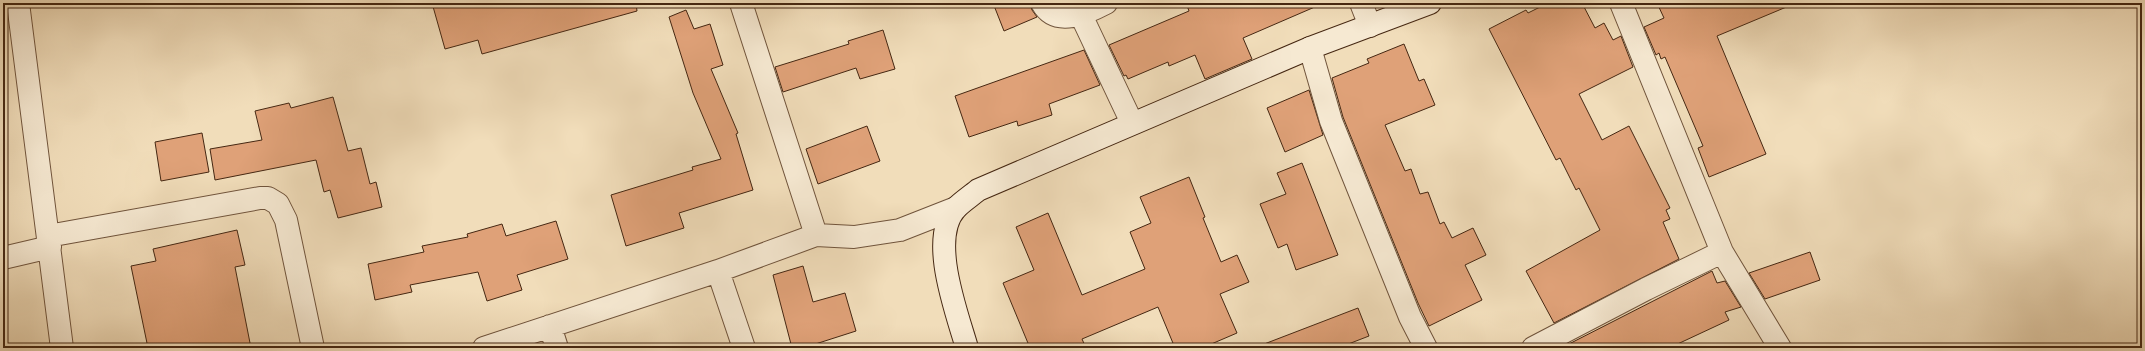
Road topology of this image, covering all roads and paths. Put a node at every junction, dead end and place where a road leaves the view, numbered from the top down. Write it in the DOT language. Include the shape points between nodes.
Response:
graph roads {
  1 [pos="18,3"];
  2 [pos="741,3"];
  3 [pos="1042,3"];
  4 [pos="1106,3"];
  5 [pos="1361,3"];
  6 [pos="1430,3"];
  7 [pos="1621,3"];
  8 [pos="1081,15"];
  9 [pos="1370,26"];
  10 [pos="1310,48"];
  11 [pos="1132,123"];
  12 [pos="956,208"];
  13 [pos="816,236"];
  14 [pos="49,241"];
  15 [pos="1722,252"];
  16 [pos="3,258"];
  17 [pos="718,271"];
  18 [pos="550,326"];
  19 [pos="62,348"];
  20 [pos="314,348"];
  21 [pos="484,348"];
  22 [pos="557,348"];
  23 [pos="744,348"];
  24 [pos="967,348"];
  25 [pos="1426,348"];
  26 [pos="1533,348"];
  27 [pos="1780,348"];
  1 -- 14 [label="street"];
  2 -- 13 [label="street"];
  3 -- 8 [label="street" via="1052,15"];
  4 -- 8 [label="street"];
  5 -- 9 [label="street"];
  6 -- 9 [label="street"];
  7 -- 15 [label="street"];
  8 -- 11 [label="street"];
  9 -- 10 [label="street"];
  10 -- 11 [label="street"];
  10 -- 25 [label="street" via="1332,121 1410,317"];
  11 -- 12 [label="street" via="978,190"];
  12 -- 13 [label="street" via="900,230 854,237"];
  12 -- 24 [label="street" via="946,226 944,256 948,283"];
  13 -- 17 [label="street"];
  14 -- 16 [label="street"];
  14 -- 19 [label="street"];
  14 -- 20 [label="street" via="225,203 268,198 278,204 286,220"];
  15 -- 26 [label="street"];
  15 -- 27 [label="street"];
  17 -- 18 [label="street"];
  17 -- 23 [label="street"];
  18 -- 21 [label="street"];
  18 -- 22 [label="street"];
}
